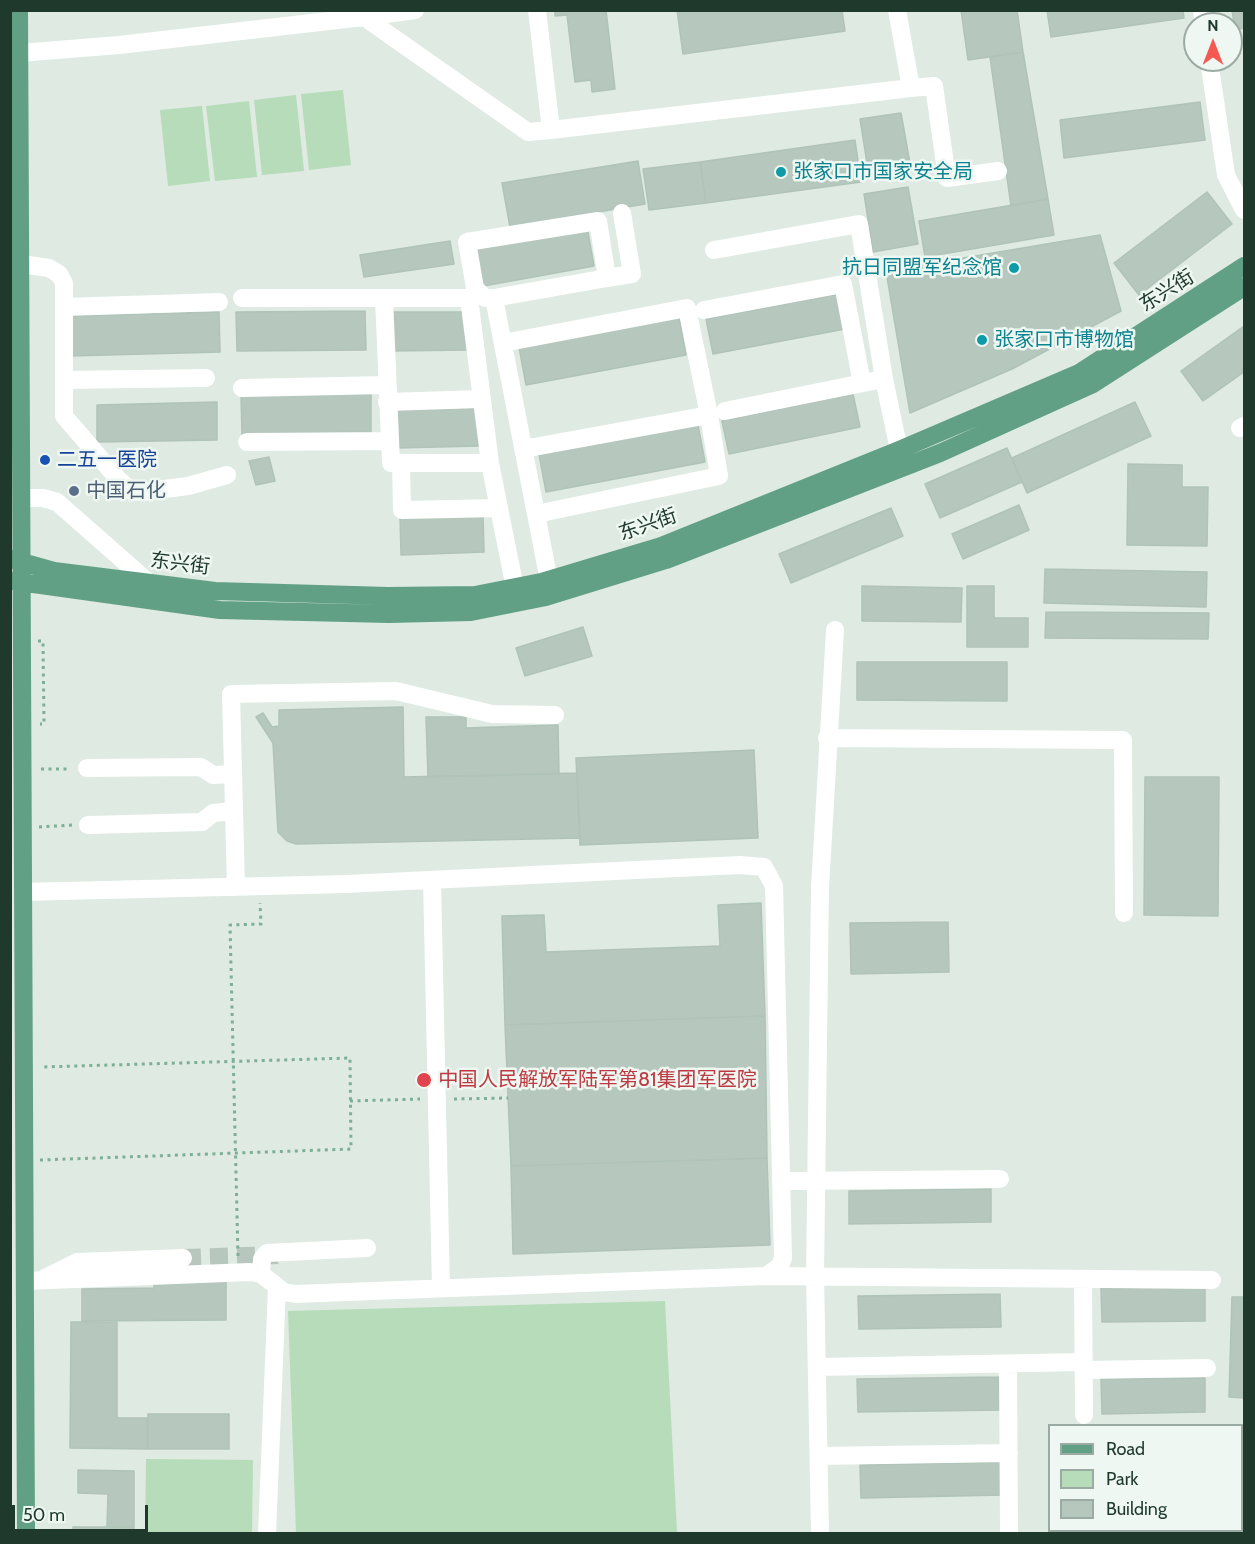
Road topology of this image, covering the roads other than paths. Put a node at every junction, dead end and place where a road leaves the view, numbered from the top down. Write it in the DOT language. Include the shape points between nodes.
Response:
graph roads {
  1 [pos="19,10"];
  2 [pos="415,10"];
  3 [pos="537,10"];
  4 [pos="897,10"];
  5 [pos="367,14"];
  6 [pos="20,53"];
  7 [pos="1211,72"];
  8 [pos="911,88"];
  9 [pos="551,130"];
  10 [pos="998,171"];
  11 [pos="1245,210"];
  12 [pos="622,213"];
  13 [pos="714,250"];
  14 [pos="21,264"];
  15 [pos="1245,266"];
  16 [pos="607,278"];
  17 [pos="1245,287"];
  18 [pos="242,298"];
  19 [pos="384,298"];
  20 [pos="494,298"];
  21 [pos="219,302"];
  22 [pos="64,307"];
  23 [pos="704,310"];
  24 [pos="503,343"];
  25 [pos="206,378"];
  26 [pos="884,379"];
  27 [pos="64,380"];
  28 [pos="862,383"];
  29 [pos="242,388"];
  30 [pos="387,394"];
  31 [pos="481,399"];
  32 [pos="717,413"];
  33 [pos="389,441"];
  34 [pos="247,442"];
  35 [pos="523,449"];
  36 [pos="899,450"];
  37 [pos="401,463"];
  38 [pos="490,463"];
  39 [pos="227,475"];
  40 [pos="22,498"];
  41 [pos="499,508"];
  42 [pos="536,514"];
  43 [pos="16,560"];
  44 [pos="549,580"];
  45 [pos="16,582"];
  46 [pos="514,588"];
  47 [pos="148,591"];
  48 [pos="835,630"];
  49 [pos="555,716"];
  50 [pos="827,738"];
  51 [pos="87,768"];
  52 [pos="233,774"];
  53 [pos="234,811"];
  54 [pos="88,825"];
  55 [pos="432,880"];
  56 [pos="236,887"];
  57 [pos="23,892"];
  58 [pos="1124,913"];
  59 [pos="1000,1179"];
  60 [pos="782,1181"];
  61 [pos="816,1181"];
  62 [pos="367,1248"];
  63 [pos="183,1258"];
  64 [pos="261,1274"];
  65 [pos="766,1276"];
  66 [pos="815,1276"];
  67 [pos="1083,1279"];
  68 [pos="33,1280"];
  69 [pos="1212,1280"];
  70 [pos="277,1287"];
  71 [pos="441,1288"];
  72 [pos="1008,1364"];
  73 [pos="1084,1366"];
  74 [pos="817,1367"];
  75 [pos="1207,1368"];
  76 [pos="1084,1415"];
  77 [pos="1009,1453"];
  78 [pos="819,1456"];
  79 [pos="26,1533"];
  80 [pos="267,1533"];
  81 [pos="820,1533"];
  82 [pos="1009,1533"];
  1 -- 6 [label="main road"];
  2 -- 5 [label="street"];
  3 -- 9 [label="street"];
  4 -- 8 [label="street"];
  5 -- 6 [label="street" via="119,45"];
  5 -- 9 [label="street" via="528,132"];
  6 -- 14 [label="main road"];
  7 -- 11 [label="street" via="1226,175"];
  8 -- 9 [label="street"];
  8 -- 10 [label="street" via="934,86 947,178"];
  12 -- 16 [label="street" via="632,273"];
  13 -- 26 [label="street" via="859,224"];
  14 -- 22 [label="street" via="49,268 59,274 64,283"];
  14 -- 40 [label="main road"];
  15 -- 36 [label="main road, 东兴街" via="1079,373"];
  16 -- 20 [label="street"];
  16 -- 20 [label="street" via="598,221 467,242 475,288 485,298"];
  17 -- 47 [label="main road, 东兴街" via="1093,384 951,448 666,560 546,597 471,612 389,614 220,610"];
  18 -- 19 [label="street"];
  19 -- 30 [label="street"];
  19 -- 31 [label="street" via="469,298"];
  20 -- 24 [label="street"];
  21 -- 22 [label="street"];
  22 -- 27 [label="street"];
  23 -- 28 [label="street" via="843,284"];
  24 -- 32 [label="street" via="687,308"];
  24 -- 35 [label="street"];
  25 -- 27 [label="street"];
  26 -- 28 [label="street"];
  26 -- 36 [label="street"];
  27 -- 39 [label="street" via="64,416 132,491 188,486"];
  28 -- 32 [label="street"];
  29 -- 30 [label="street"];
  30 -- 31 [label="street"];
  30 -- 33 [label="street"];
  31 -- 38 [label="street"];
  32 -- 35 [label="street"];
  32 -- 42 [label="street" via="719,476"];
  33 -- 34 [label="street"];
  33 -- 37 [label="street" via="391,463"];
  35 -- 42 [label="street"];
  36 -- 44 [label="main road, 东兴街" via="661,546"];
  37 -- 38 [label="street"];
  37 -- 41 [label="street" via="402,510"];
  38 -- 41 [label="street"];
  40 -- 43 [label="main road"];
  40 -- 47 [label="street" via="57,502"];
  41 -- 46 [label="street"];
  42 -- 44 [label="street"];
  43 -- 45 [label="main road"];
  43 -- 47 [label="main road, 东兴街"];
  44 -- 46 [label="main road, 东兴街"];
  45 -- 47 [label="main road, 东兴街"];
  45 -- 57 [label="main road"];
  46 -- 47 [label="main road, 东兴街" via="475,595 388,596"];
  48 -- 50 [label="street"];
  49 -- 52 [label="street" via="492,714 396,691 231,694"];
  50 -- 58 [label="street" via="1123,740"];
  50 -- 61 [label="street" via="820,888"];
  51 -- 52 [label="street" via="201,767 213,775"];
  52 -- 53 [label="street"];
  53 -- 54 [label="street" via="213,813 202,822"];
  53 -- 56 [label="street"];
  55 -- 56 [label="street"];
  55 -- 60 [label="street" via="764,867 774,886"];
  55 -- 71 [label="street"];
  56 -- 57 [label="street"];
  57 -- 68 [label="main road" via="25,1160"];
  59 -- 61 [label="street"];
  60 -- 61 [label="street"];
  60 -- 65 [label="street" via="783,1258 780,1266"];
  61 -- 66 [label="street"];
  62 -- 64 [label="street" via="267,1253 262,1259"];
  63 -- 68 [label="street" via="77,1262"];
  64 -- 68 [label="street"];
  64 -- 70 [label="street"];
  65 -- 66 [label="street"];
  65 -- 71 [label="street"];
  66 -- 67 [label="street"];
  66 -- 74 [label="street"];
  67 -- 69 [label="street"];
  67 -- 73 [label="street"];
  68 -- 79 [label="main road"];
  70 -- 71 [label="street" via="295,1293"];
  70 -- 80 [label="street"];
  72 -- 73 [label="street"];
  72 -- 74 [label="street"];
  72 -- 77 [label="street"];
  73 -- 75 [label="street"];
  73 -- 76 [label="street"];
  74 -- 78 [label="street"];
  77 -- 78 [label="street"];
  77 -- 82 [label="street"];
  78 -- 81 [label="street"];
}
